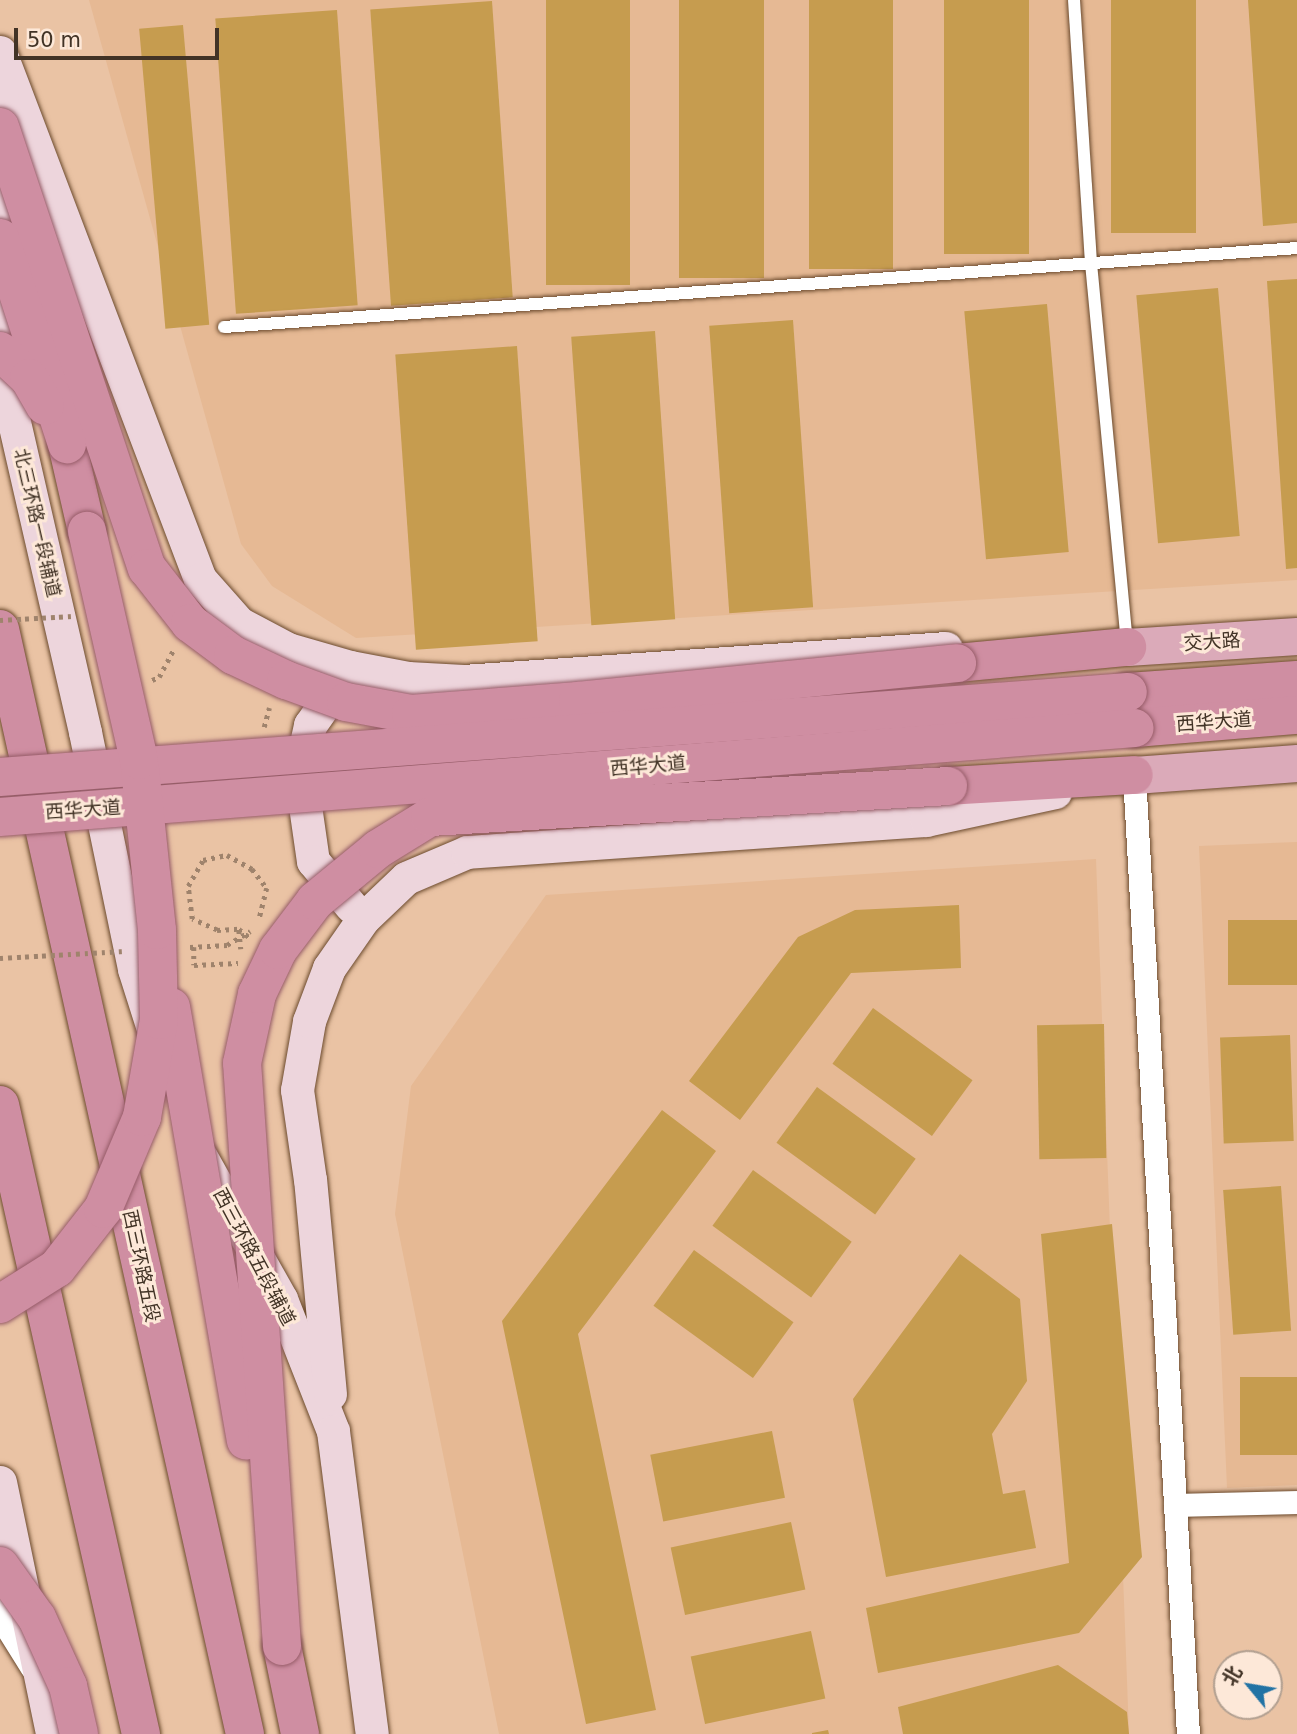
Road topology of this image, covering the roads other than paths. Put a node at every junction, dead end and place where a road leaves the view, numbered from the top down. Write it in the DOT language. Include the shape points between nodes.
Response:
graph roads {
  1 [pos="1074,0"];
  2 [pos="0,52"];
  3 [pos="0,86"];
  4 [pos="0,127"];
  5 [pos="0,238"];
  6 [pos="1297,248"];
  7 [pos="1091,263"];
  8 [pos="224,327"];
  9 [pos="0,351"];
  10 [pos="67,444"];
  11 [pos="0,629"];
  12 [pos="1297,636"];
  13 [pos="1127,647"];
  14 [pos="350,667"];
  15 [pos="1297,680"];
  16 [pos="750,681"];
  17 [pos="1132,710"];
  18 [pos="411,714"];
  19 [pos="1297,715"];
  20 [pos="642,729"];
  21 [pos="549,736"];
  22 [pos="1297,763"];
  23 [pos="637,766"];
  24 [pos="547,774"];
  25 [pos="1134,775"];
  26 [pos="0,777"];
  27 [pos="97,790"];
  28 [pos="762,797"];
  29 [pos="0,817"];
  30 [pos="430,817"];
  31 [pos="363,919"];
  32 [pos="157,930"];
  33 [pos="0,1105"];
  34 [pos="0,1304"];
  35 [pos="333,1431"];
  36 [pos="0,1482"];
  37 [pos="1297,1502"];
  38 [pos="1175,1505"];
  39 [pos="0,1566"];
  40 [pos="0,1610"];
  41 [pos="282,1646"];
  42 [pos="37,1669"];
  43 [pos="52,1734"];
  44 [pos="79,1734"];
  45 [pos="141,1734"];
  46 [pos="244,1734"];
  47 [pos="300,1734"];
  48 [pos="372,1734"];
  49 [pos="1188,1734"];
  1 -- 7 [label="lane"];
  2 -- 14 [label="main road" via="200,579 239,623 288,649"];
  3 -- 27 [label="main road, 北三环路一段辅道" via="7,144 8,226 1,313 9,400"];
  4 -- 18 [label="highway, bridge" via="147,568 190,623 233,655 346,702"];
  5 -- 10 [label="highway, bridge"];
  6 -- 7 [label="lane"];
  7 -- 8 [label="lane"];
  7 -- 13 [label="lane"];
  9 -- 10 [label="highway, bridge" via="29,378"];
  10 -- 32 [label="highway, bridge" via="139,760"];
  11 -- 46 [label="highway, 西三环路五段"];
  12 -- 13 [label="main road, 交大路"];
  13 -- 14 [label="main road" via="919,648 463,681 408,678"];
  13 -- 16 [label="highway, bridge"];
  14 -- 31 [label="main road" via="310,725 299,771 313,861"];
  15 -- 17 [label="highway, 西华大道"];
  16 -- 18 [label="highway, bridge"];
  16 -- 20 [label="highway, bridge"];
  17 -- 19 [label="highway, 西华大道"];
  17 -- 20 [label="highway, 西华大道, bridge"];
  17 -- 23 [label="highway, 西华大道, bridge"];
  18 -- 21 [label="highway, bridge"];
  20 -- 21 [label="highway, 西华大道, bridge"];
  21 -- 26 [label="highway, 西华大道, bridge"];
  22 -- 25 [label="main road"];
  23 -- 24 [label="highway, 西华大道, bridge"];
  23 -- 28 [label="highway, bridge"];
  24 -- 29 [label="highway, 西华大道, bridge"];
  24 -- 30 [label="highway, bridge"];
  25 -- 28 [label="highway, bridge"];
  25 -- 31 [label="main road" via="926,820 467,852 406,878"];
  25 -- 38 [label="street"];
  27 -- 35 [label="main road, 西三环路五段辅道" via="134,969 184,1126 281,1299"];
  28 -- 30 [label="highway, bridge"];
  30 -- 41 [label="highway, bridge" via="378,849 315,901 278,950 257,994 242,1063"];
  31 -- 35 [label="main road" via="329,968 309,1021 297,1090"];
  32 -- 34 [label="highway, bridge" via="159,1020 142,1118 103,1209 57,1268"];
  32 -- 41 [label="highway, bridge"];
  33 -- 45 [label="highway"];
  35 -- 48 [label="main road, 西三环路五段辅道"];
  36 -- 42 [label="main road"];
  37 -- 38 [label="street"];
  38 -- 49 [label="street"];
  39 -- 44 [label="highway, bridge" via="37,1618 68,1686"];
  40 -- 42 [label="street"];
  41 -- 47 [label="highway"];
  42 -- 43 [label="main road"];
}
